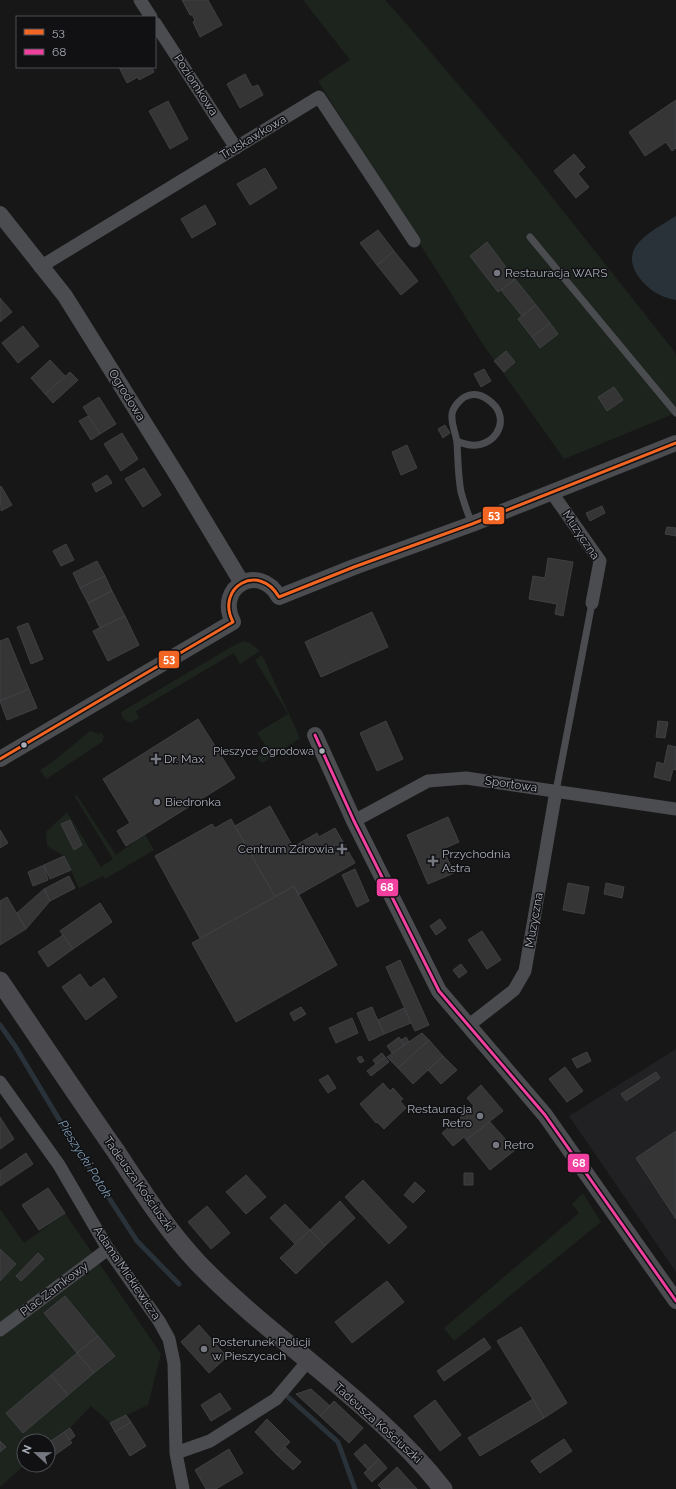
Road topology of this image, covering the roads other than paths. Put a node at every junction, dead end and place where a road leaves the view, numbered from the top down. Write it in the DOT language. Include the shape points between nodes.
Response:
graph roads {
  1 [pos="140,0"];
  2 [pos="150,16"];
  3 [pos="156,25"];
  4 [pos="236,148"];
  5 [pos="0,214"];
  6 [pos="530,237"];
  7 [pos="414,241"];
  8 [pos="40,267"];
  9 [pos="676,413"];
  10 [pos="456,442"];
  11 [pos="676,444"];
  12 [pos="552,493"];
  13 [pos="472,524"];
  14 [pos="242,583"];
  15 [pos="592,603"];
  16 [pos="315,735"];
  17 [pos="0,759"];
  18 [pos="556,790"];
  19 [pos="676,809"];
  20 [pos="354,821"];
  21 [pos="0,981"];
  22 [pos="468,1026"];
  23 [pos="0,1082"];
  24 [pos="108,1249"];
  25 [pos="676,1301"];
  26 [pos="0,1330"];
  27 [pos="308,1362"];
  28 [pos="176,1453"];
  29 [pos="182,1489"];
  30 [pos="443,1489"];
  1 -- 2 [label="street"];
  3 -- 4 [label="street, Poziomkowa"];
  4 -- 7 [label="street, Truskawkowa" via="319,97"];
  4 -- 8 [label="street, Truskawkowa"];
  5 -- 8 [label="street, Ogrodowa"];
  6 -- 9 [label="lane"];
  8 -- 14 [label="street, Ogrodowa" via="69,303"];
  10 -- 10 [label="lane" via="452,431 452,412 462,398 476,394 488,399 498,409 501,420 497,434 488,442 477,446 466,446"];
  10 -- 13 [label="lane" via="461,492"];
  11 -- 12 [label="street"];
  12 -- 13 [label="street"];
  12 -- 15 [label="street, Muzyczna" via="600,561"];
  13 -- 14 [label="street" via="279,597 264,581"];
  14 -- 17 [label="street" via="231,594 229,601 228,608 233,622"];
  15 -- 18 [label="lane"];
  16 -- 20 [label="street"];
  18 -- 19 [label="street, Sportowa"];
  18 -- 20 [label="street, Sportowa" via="466,778 428,781"];
  18 -- 22 [label="street, Muzyczna" via="526,971 514,990"];
  20 -- 22 [label="street" via="439,991"];
  21 -- 27 [label="main road, Tadeusza Kościuszki" via="159,1215 197,1262 239,1303"];
  22 -- 25 [label="street" via="545,1115"];
  23 -- 24 [label="street, Adama Mickiewicza" via="59,1165"];
  24 -- 26 [label="street, Plac Zamkowy"];
  24 -- 28 [label="street, Adama Mickiewicza" via="160,1321 169,1339 174,1362"];
  27 -- 28 [label="street" via="276,1399 210,1441"];
  27 -- 30 [label="main road, Tadeusza Kościuszki" via="386,1427 421,1462"];
  28 -- 29 [label="street, Adama Mickiewicza"];
}
